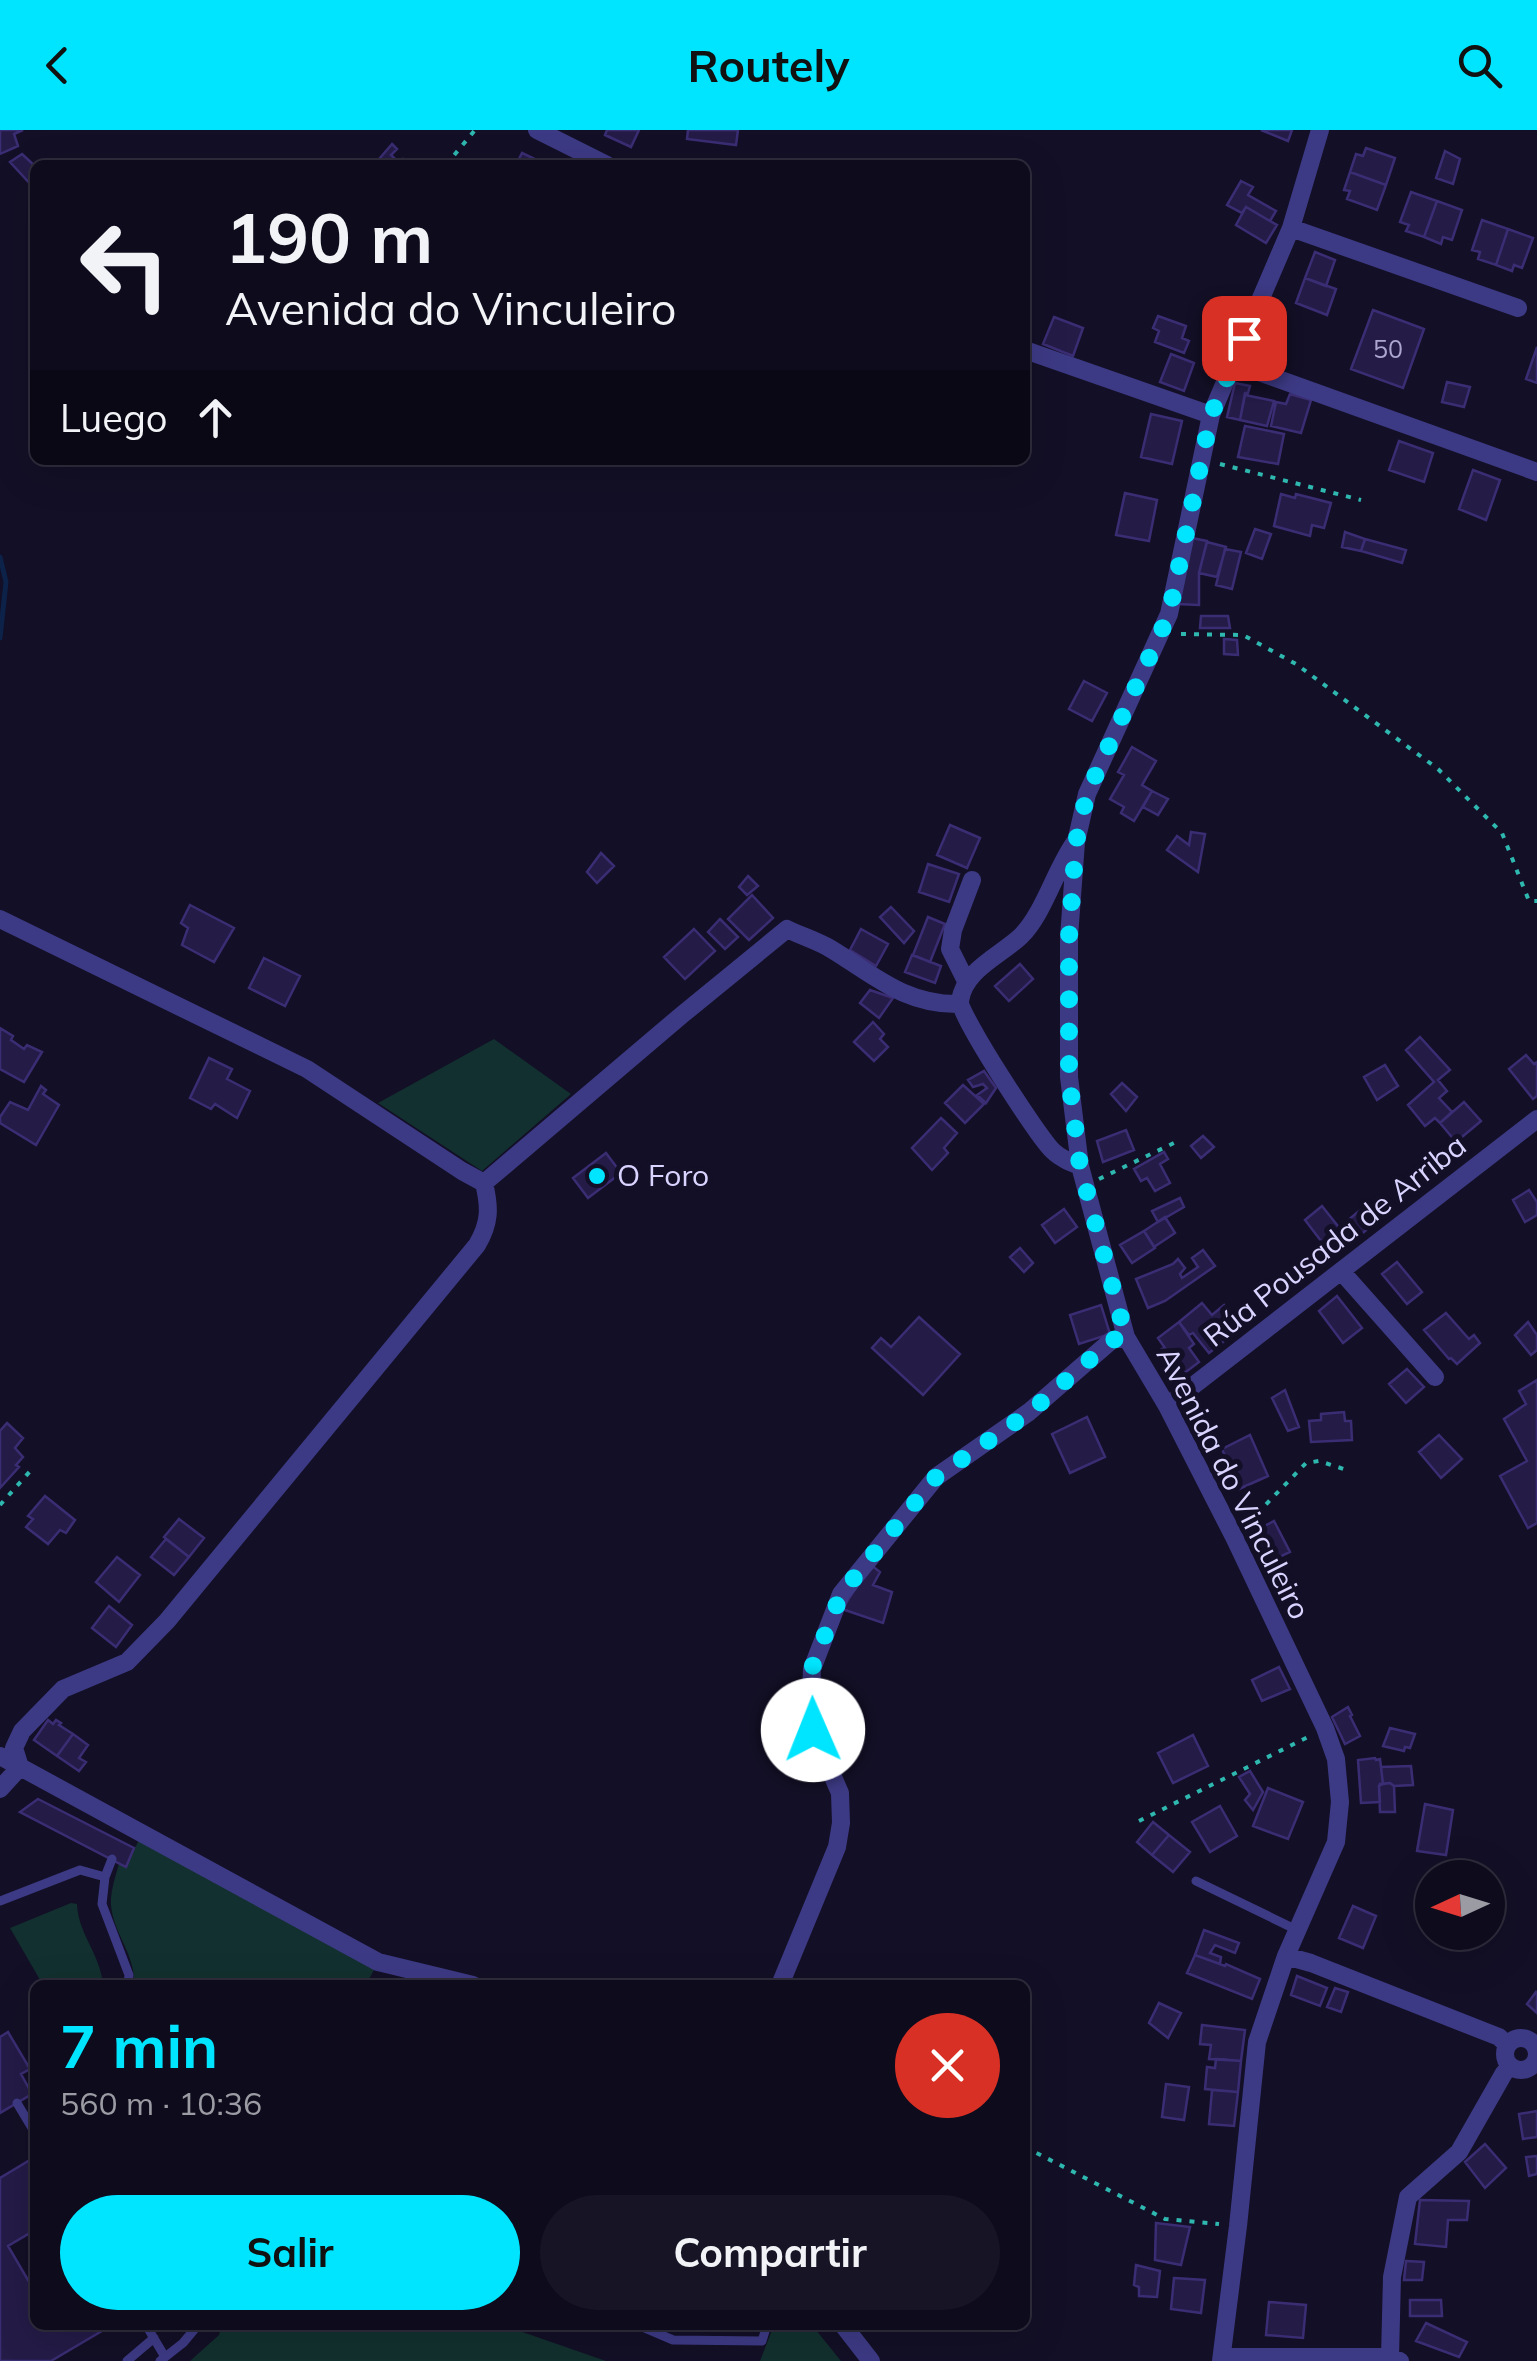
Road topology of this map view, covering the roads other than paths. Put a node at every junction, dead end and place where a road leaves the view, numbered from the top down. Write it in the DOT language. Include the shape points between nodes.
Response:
graph roads {
  1 [pos="537,130"];
  2 [pos="1320,130"];
  3 [pos="596,160"];
  4 [pos="1291,228"];
  5 [pos="1518,308"];
  6 [pos="1030,352"];
  7 [pos="1234,363"];
  8 [pos="1211,415"];
  9 [pos="1537,472"];
  10 [pos="1076,842"];
  11 [pos="972,880"];
  12 [pos="0,919"];
  13 [pos="966,980"];
  14 [pos="960,1004"];
  15 [pos="1537,1119"];
  16 [pos="1083,1175"];
  17 [pos="484,1183"];
  18 [pos="1341,1271"];
  19 [pos="1126,1337"];
  20 [pos="1435,1377"];
  21 [pos="1167,1406"];
  22 [pos="0,1756"];
  23 [pos="20,1767"];
  24 [pos="0,1789"];
  25 [pos="112,1860"];
  26 [pos="105,1877"];
  27 [pos="1196,1881"];
  28 [pos="0,1900"];
  29 [pos="1296,1930"];
  30 [pos="1286,1956"];
  31 [pos="128,1980"];
  32 [pos="452,1980"];
  33 [pos="782,1980"];
  34 [pos="1507,2045"];
  35 [pos="1536,2060"];
  36 [pos="1510,2066"];
  37 [pos="18,2103"];
  38 [pos="30,2124"];
  39 [pos="149,2330"];
  40 [pos="194,2330"];
  41 [pos="650,2330"];
  42 [pos="765,2330"];
  43 [pos="847,2330"];
  44 [pos="154,2338"];
  45 [pos="162,2359"];
  46 [pos="1222,2359"];
  47 [pos="1395,2359"];
  48 [pos="128,2361"];
  49 [pos="872,2361"];
  1 -- 3 [label="street"];
  2 -- 4 [label="street"];
  4 -- 5 [label="street"];
  4 -- 7 [label="street"];
  6 -- 8 [label="street"];
  7 -- 8 [label="street"];
  7 -- 9 [label="street"];
  8 -- 10 [label="street" via="1169,614 1087,794"];
  10 -- 13 [label="street" via="1024,933"];
  10 -- 16 [label="street, Avenida do Vinculeiro" via="1069,1078"];
  11 -- 13 [label="street" via="950,949"];
  12 -- 17 [label="street" via="307,1068"];
  13 -- 14 [label="street"];
  14 -- 16 [label="street" via="1042,1139"];
  14 -- 17 [label="street" via="894,990 825,945 787,930"];
  15 -- 18 [label="street, Rúa Pousada de Arriba"];
  16 -- 19 [label="street, Avenida do Vinculeiro"];
  17 -- 23 [label="street" via="487,1228 477,1245 140,1649 127,1662 63,1689 22,1731 14,1748"];
  18 -- 20 [label="street"];
  18 -- 21 [label="street, Rúa Pousada de Arriba"];
  19 -- 21 [label="street, Avenida do Vinculeiro"];
  19 -- 33 [label="street" via="1112,1340 1030,1412 936,1477 841,1594 812,1668 810,1714 840,1793 842,1823"];
  21 -- 29 [label="street, Avenida do Vinculeiro" via="1336,1759 1336,1842"];
  22 -- 23 [label="street"];
  23 -- 24 [label="street"];
  23 -- 32 [label="street" via="122,1833 378,1962"];
  25 -- 26 [label="lane"];
  26 -- 28 [label="lane" via="80,1870"];
  26 -- 31 [label="lane" via="102,1904"];
  27 -- 29 [label="lane"];
  29 -- 30 [label="street, Avenida do Vinculeiro"];
  30 -- 34 [label="street"];
  30 -- 46 [label="street, Avenida do Vinculeiro" via="1257,2042"];
  34 -- 35 [label="street" via="1515,2038 1530,2040"];
  34 -- 36 [label="street"];
  35 -- 36 [label="street" via="1525,2070"];
  36 -- 47 [label="street" via="1459,2152 1408,2197 1392,2277"];
  37 -- 38 [label="lane"];
  39 -- 44 [label="lane"];
  40 -- 45 [label="lane"];
  41 -- 42 [label="lane" via="673,2340 762,2341"];
  43 -- 49 [label="street"];
  44 -- 45 [label="lane"];
  44 -- 48 [label="lane"];
  46 -- 47 [label="street"];
}
